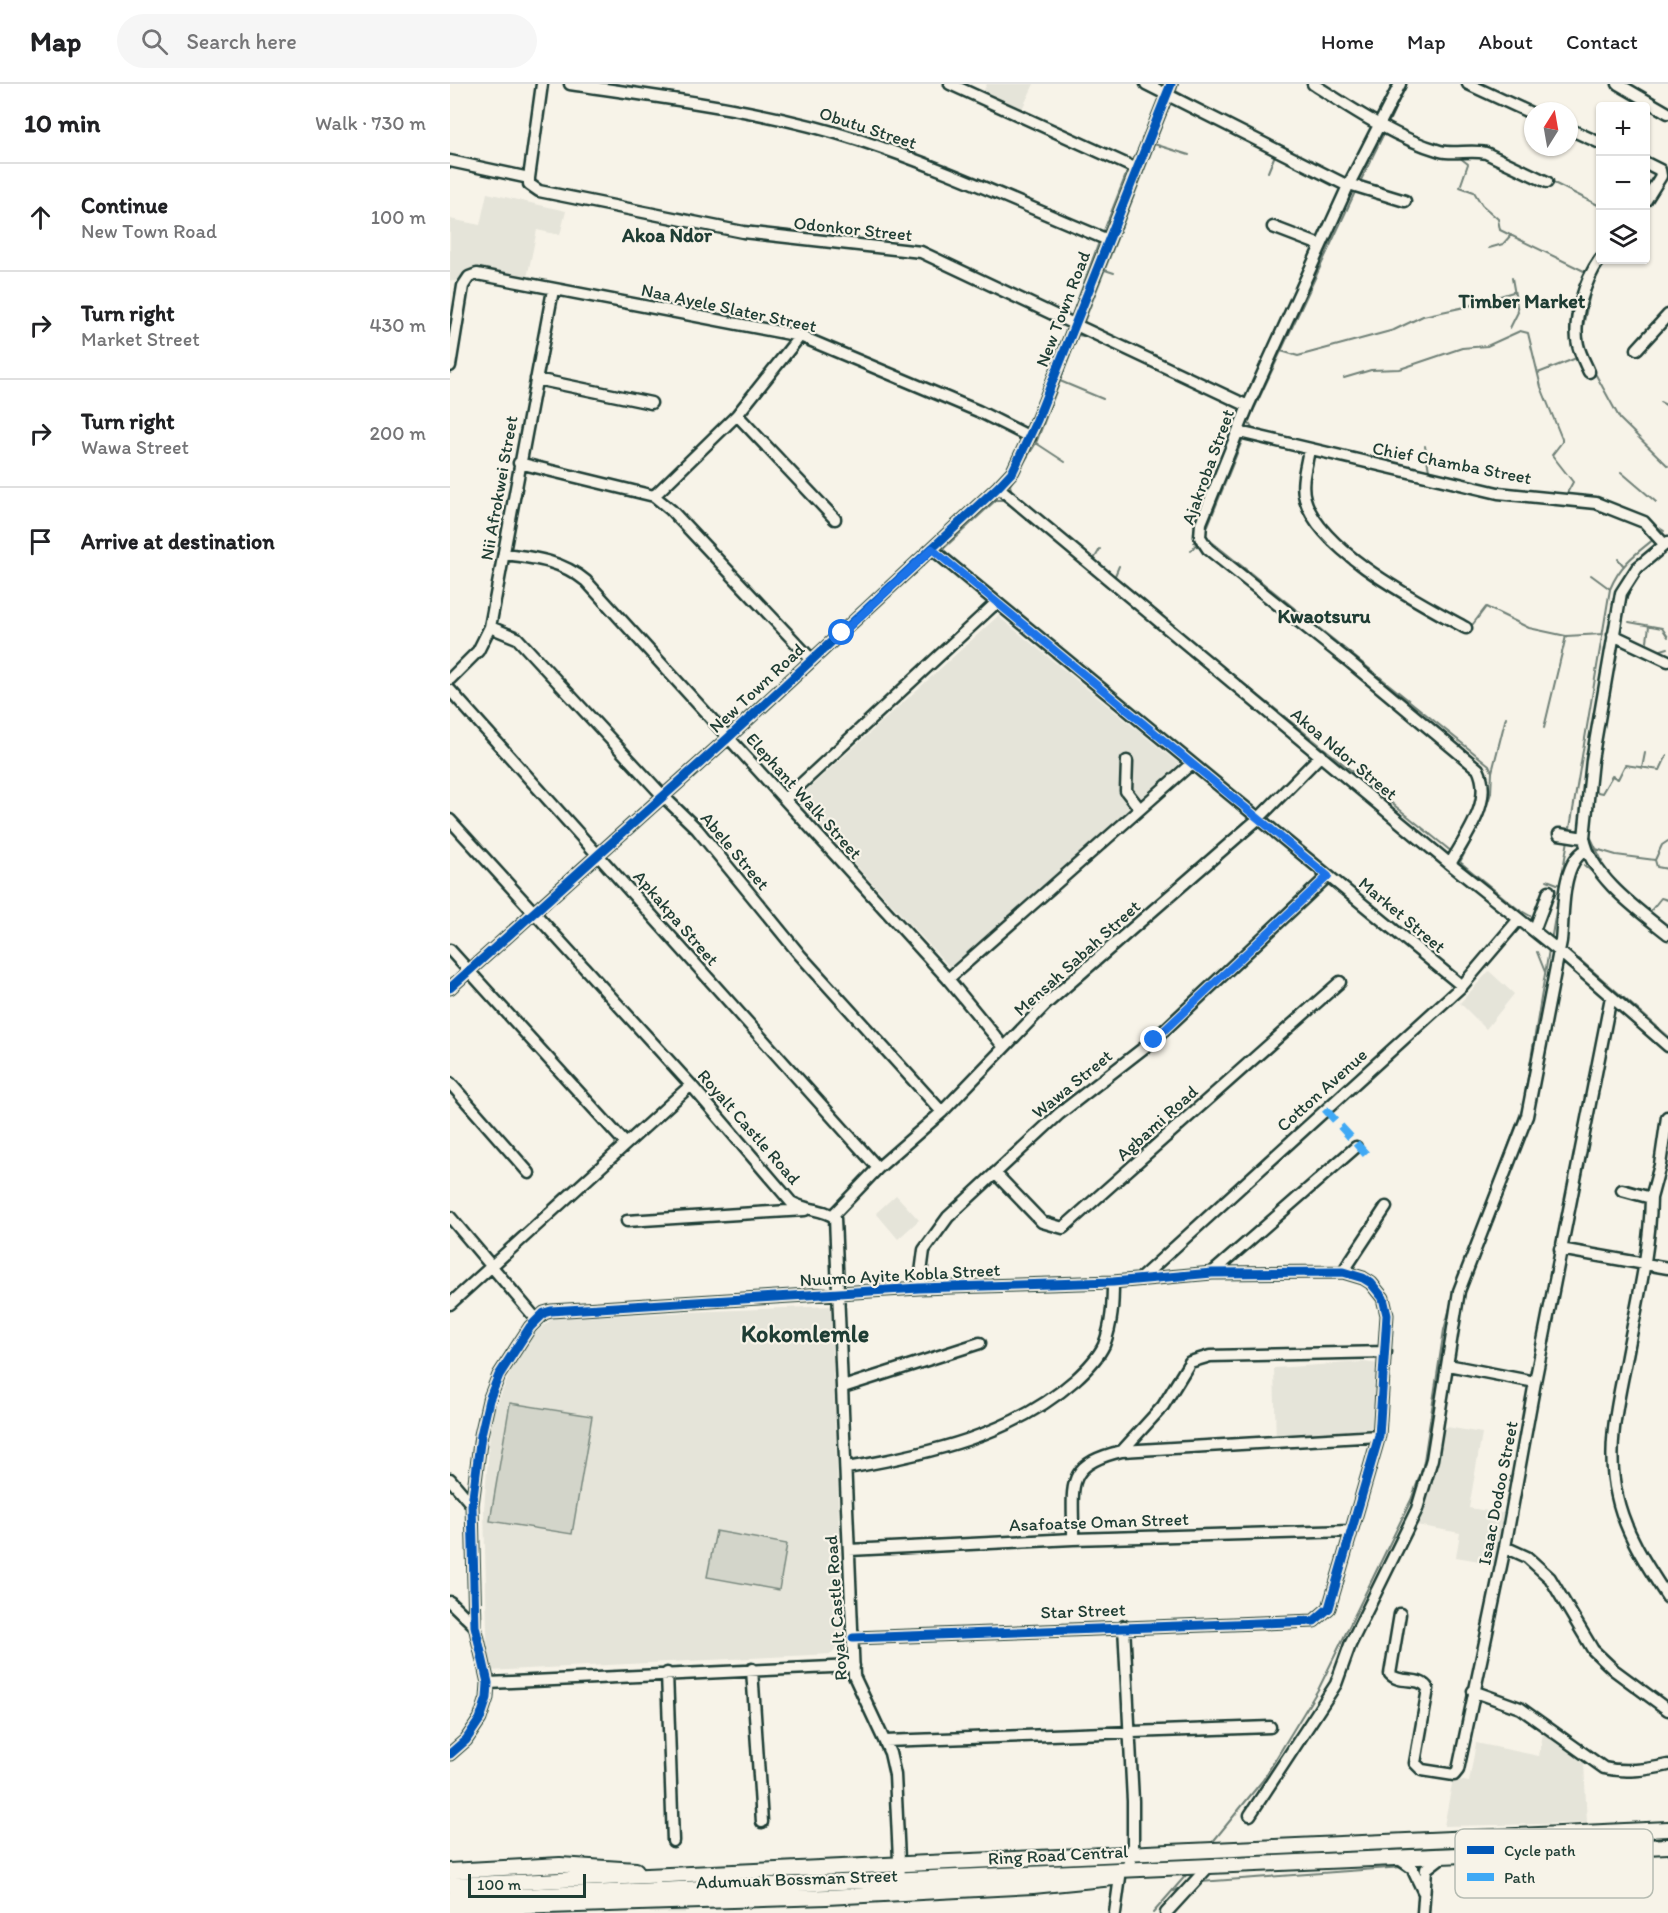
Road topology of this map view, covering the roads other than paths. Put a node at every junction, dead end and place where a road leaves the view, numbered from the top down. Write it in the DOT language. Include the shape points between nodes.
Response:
graph roads {
  1 [pos="542,84"];
  2 [pos="570,84"];
  3 [pos="950,84"];
  4 [pos="1146,84"];
  5 [pos="1313,84"];
  6 [pos="1400,84"];
  7 [pos="1468,84"];
  8 [pos="1618,84"];
  9 [pos="1169,89"];
  10 [pos="1524,110"];
  11 [pos="1668,113"];
  12 [pos="1379,123"];
  13 [pos="1578,133"];
  14 [pos="1596,141"];
  15 [pos="450,161"];
  16 [pos="1650,165"];
  17 [pos="1137,169"];
  18 [pos="529,178"];
  19 [pos="1547,182"];
  20 [pos="1348,185"];
  21 [pos="1650,194"];
  22 [pos="1405,201"];
  23 [pos="1273,227"];
  24 [pos="1108,240"];
  25 [pos="1320,245"];
  26 [pos="1596,264"];
  27 [pos="553,290"];
  28 [pos="1668,315"];
  29 [pos="1074,324"];
  30 [pos="800,336"];
  31 [pos="1637,349"];
  32 [pos="450,366"];
  33 [pos="1589,372"];
  34 [pos="536,379"];
  35 [pos="651,403"];
  36 [pos="1248,406"];
  37 [pos="737,415"];
  38 [pos="1239,432"];
  39 [pos="1030,437"];
  40 [pos="1309,449"];
  41 [pos="519,463"];
  42 [pos="998,487"];
  43 [pos="654,496"];
  44 [pos="835,519"];
  45 [pos="1662,539"];
  46 [pos="932,549"];
  47 [pos="505,554"];
  48 [pos="996,603"];
  49 [pos="490,627"];
  50 [pos="1466,628"];
  51 [pos="1613,634"];
  52 [pos="1667,658"];
  53 [pos="811,659"];
  54 [pos="450,679"];
  55 [pos="450,690"];
  56 [pos="728,738"];
  57 [pos="1321,755"];
  58 [pos="1127,761"];
  59 [pos="1191,764"];
  60 [pos="663,796"];
  61 [pos="785,799"];
  62 [pos="1140,809"];
  63 [pos="1258,818"];
  64 [pos="450,820"];
  65 [pos="1559,834"];
  66 [pos="1584,838"];
  67 [pos="1586,850"];
  68 [pos="598,853"];
  69 [pos="1450,864"];
  70 [pos="1328,876"];
  71 [pos="1549,891"];
  72 [pos="533,912"];
  73 [pos="1519,919"];
  74 [pos="1537,933"];
  75 [pos="1668,934"];
  76 [pos="450,950"];
  77 [pos="1559,951"];
  78 [pos="470,971"];
  79 [pos="948,979"];
  80 [pos="1340,982"];
  81 [pos="1462,986"];
  82 [pos="450,988"];
  83 [pos="1611,996"];
  84 [pos="1668,1046"];
  85 [pos="1004,1047"];
  86 [pos="450,1083"];
  87 [pos="691,1085"];
  88 [pos="942,1112"];
  89 [pos="1667,1117"];
  90 [pos="626,1144"];
  91 [pos="1356,1147"];
  92 [pos="878,1168"];
  93 [pos="529,1173"];
  94 [pos="995,1173"];
  95 [pos="1622,1190"];
  96 [pos="1651,1198"];
  97 [pos="1386,1207"];
  98 [pos="808,1210"];
  99 [pos="833,1215"];
  100 [pos="450,1217"];
  101 [pos="627,1221"];
  102 [pos="1560,1249"];
  103 [pos="1645,1264"];
  104 [pos="491,1265"];
  105 [pos="1668,1268"];
  106 [pos="1343,1272"];
  107 [pos="1212,1273"];
  108 [pos="1140,1278"];
  109 [pos="1113,1282"];
  110 [pos="919,1288"];
  111 [pos="839,1293"];
  112 [pos="450,1304"];
  113 [pos="537,1320"];
  114 [pos="980,1343"];
  115 [pos="1386,1352"];
  116 [pos="1448,1365"];
  117 [pos="1535,1382"];
  118 [pos="843,1386"];
  119 [pos="1379,1436"];
  120 [pos="1122,1451"];
  121 [pos="846,1468"];
  122 [pos="450,1479"];
  123 [pos="472,1505"];
  124 [pos="1351,1531"];
  125 [pos="1073,1539"];
  126 [pos="1505,1547"];
  127 [pos="849,1550"];
  128 [pos="1668,1598"];
  129 [pos="450,1602"];
  130 [pos="1400,1614"];
  131 [pos="1314,1621"];
  132 [pos="476,1626"];
  133 [pos="1124,1626"];
  134 [pos="853,1638"];
  135 [pos="854,1666"];
  136 [pos="752,1669"];
  137 [pos="667,1673"];
  138 [pos="488,1683"];
  139 [pos="1473,1691"];
  140 [pos="1668,1710"];
  141 [pos="1270,1728"];
  142 [pos="1130,1732"];
  143 [pos="885,1741"];
  144 [pos="450,1754"];
  145 [pos="1668,1766"];
  146 [pos="1250,1815"];
  147 [pos="762,1822"];
  148 [pos="1668,1829"];
  149 [pos="1653,1830"];
  150 [pos="1455,1839"];
  151 [pos="673,1841"];
  152 [pos="1668,1846"];
  153 [pos="1653,1847"];
  154 [pos="1133,1854"];
  155 [pos="1449,1854"];
  156 [pos="1455,1854"];
  157 [pos="1393,1856"];
  158 [pos="899,1864"];
  159 [pos="1144,1869"];
  160 [pos="1204,1869"];
  161 [pos="450,1871"];
  162 [pos="1123,1873"];
  163 [pos="682,1875"];
  164 [pos="900,1881"];
  165 [pos="450,1885"];
  166 [pos="1423,1891"];
  167 [pos="453,1907"];
  168 [pos="1115,1913"];
  169 [pos="1166,1913"];
  170 [pos="1423,1913"];
  1 -- 18 [label="street"];
  2 -- 24 [label="street, Obutu Street" via="760,115 857,140 923,163"];
  3 -- 17 [label="street"];
  4 -- 9 [label="street"];
  5 -- 12 [label="street"];
  6 -- 12 [label="street, Ajakroba Street"];
  7 -- 10 [label="street"];
  8 -- 11 [label="street"];
  9 -- 17 [label="street, New Town Road"];
  9 -- 20 [label="street"];
  12 -- 19 [label="street" via="1442,152 1486,153"];
  12 -- 20 [label="street, Ajakroba Street"];
  13 -- 14 [label="street"];
  15 -- 18 [label="street"];
  16 -- 21 [label="street" via="1660,170 1661,176"];
  17 -- 24 [label="street, New Town Road"];
  18 -- 29 [label="street, Odonkor Street" via="529,184 539,191 743,232 921,252"];
  20 -- 22 [label="street"];
  20 -- 25 [label="street, Ajakroba Street"];
  23 -- 25 [label="street"];
  24 -- 29 [label="street, New Town Road"];
  25 -- 36 [label="street, Ajakroba Street"];
  26 -- 33 [label="street" via="1590,273 1577,332 1578,347"];
  27 -- 30 [label="street, Naa Ayele Slater Street"];
  27 -- 32 [label="street, Naa Ayele Slater Street" via="477,273 469,277 463,286"];
  27 -- 34 [label="street, Nii Afrokwei Street"];
  28 -- 31 [label="street"];
  29 -- 36 [label="street, Odonkor Street"];
  29 -- 39 [label="street, New Town Road"];
  30 -- 37 [label="street"];
  30 -- 39 [label="street, Naa Ayele Slater Street"];
  34 -- 35 [label="street"];
  34 -- 41 [label="street, Nii Afrokwei Street"];
  36 -- 38 [label="street, Ajakroba Street"];
  37 -- 43 [label="street"];
  37 -- 44 [label="street"];
  38 -- 40 [label="street, Chief Chamba Street"];
  38 -- 69 [label="street, Ajakroba Street" via="1202,523 1202,544 1473,763 1482,777 1482,802"];
  39 -- 42 [label="street, New Town Road" via="1012,471"];
  40 -- 45 [label="street, Chief Chamba Street" via="1498,493 1596,503 1644,522"];
  40 -- 50 [label="street" via="1304,498 1323,531 1361,564 1409,597"];
  41 -- 43 [label="street"];
  41 -- 47 [label="street, Nii Afrokwei Street"];
  42 -- 46 [label="street, New Town Road"];
  42 -- 57 [label="street, Akoa Ndor Street"];
  43 -- 53 [label="street"];
  45 -- 51 [label="street" via="1627,581"];
  46 -- 48 [label="street, Market Street"];
  46 -- 53 [label="street, New Town Road"];
  47 -- 49 [label="street, Nii Afrokwei Street"];
  47 -- 56 [label="street, Elephant Walk Street" via="552,561 572,569"];
  48 -- 59 [label="street, Market Street"];
  48 -- 61 [label="street"];
  49 -- 54 [label="street, Nii Afrokwei Street" via="478,651"];
  49 -- 60 [label="street, Abele Street" via="517,638"];
  51 -- 52 [label="street"];
  51 -- 66 [label="street" via="1592,760"];
  53 -- 56 [label="street, New Town Road"];
  55 -- 68 [label="street, Apkakpa Street"];
  56 -- 60 [label="street, New Town Road"];
  56 -- 61 [label="street, Elephant Walk Street"];
  57 -- 63 [label="street, Mensah Sabah Street"];
  57 -- 69 [label="street, Akoa Ndor Street"];
  58 -- 62 [label="street" via="1126,791"];
  59 -- 62 [label="street"];
  59 -- 63 [label="street, Market Street"];
  60 -- 68 [label="street, New Town Road"];
  60 -- 88 [label="street, Abele Street" via="697,829 800,956"];
  61 -- 79 [label="street, Elephant Walk Street"];
  62 -- 79 [label="street"];
  63 -- 70 [label="street, Market Street"];
  63 -- 85 [label="street, Mensah Sabah Street" via="1114,947 1071,980"];
  64 -- 72 [label="street, Royalt Castle Road"];
  65 -- 66 [label="street"];
  66 -- 67 [label="street"];
  67 -- 75 [label="street" via="1625,900"];
  67 -- 77 [label="street" via="1574,860 1569,875"];
  68 -- 72 [label="street, New Town Road"];
  68 -- 92 [label="street, Apkakpa Street"];
  69 -- 73 [label="street, Akoa Ndor Street"];
  70 -- 81 [label="street, Market Street"];
  70 -- 94 [label="street, Wawa Street" via="1154,1040 1059,1114"];
  71 -- 74 [label="street"];
  72 -- 78 [label="street, New Town Road"];
  72 -- 87 [label="street, Royalt Castle Road"];
  73 -- 74 [label="street, Akoa Ndor Street"];
  73 -- 81 [label="street, Cotton Avenue"];
  74 -- 77 [label="street, Akoa Ndor Street"];
  76 -- 78 [label="street"];
  77 -- 83 [label="street, Akoa Ndor Street"];
  77 -- 116 [label="street" via="1527,1116 1459,1291"];
  78 -- 82 [label="street, New Town Road"];
  78 -- 90 [label="street"];
  79 -- 85 [label="street, Elephant Walk Street"];
  80 -- 94 [label="street, Agbami Road" via="1063,1228 1042,1222"];
  81 -- 108 [label="street, Cotton Avenue"];
  83 -- 84 [label="street, Akoa Ndor Street"];
  83 -- 102 [label="street, Isaac Dodoo Street"];
  85 -- 88 [label="street, Mensah Sabah Street"];
  86 -- 93 [label="street"];
  87 -- 90 [label="street"];
  87 -- 98 [label="street, Royalt Castle Road" via="791,1202"];
  88 -- 92 [label="street, Mensah Sabah Street"];
  89 -- 96 [label="street"];
  90 -- 104 [label="street"];
  91 -- 107 [label="street"];
  92 -- 99 [label="street, Mensah Sabah Street"];
  94 -- 110 [label="street, Wawa Street" via="931,1238 924,1250"];
  95 -- 96 [label="street"];
  96 -- 103 [label="street"];
  97 -- 106 [label="street"];
  98 -- 99 [label="street, Royalt Castle Road"];
  98 -- 101 [label="street"];
  99 -- 111 [label="street, Royalt Castle Road" via="837,1227"];
  100 -- 104 [label="street"];
  102 -- 103 [label="street"];
  102 -- 117 [label="street, Isaac Dodoo Street"];
  103 -- 105 [label="street"];
  103 -- 128 [label="street" via="1619,1395 1612,1472 1626,1527"];
  104 -- 112 [label="street"];
  104 -- 113 [label="street"];
  106 -- 107 [label="street, Nuumo Ayite Kobla Street"];
  106 -- 115 [label="street, Nuumo Ayite Kobla Street" via="1371,1283 1383,1298"];
  107 -- 108 [label="street, Nuumo Ayite Kobla Street"];
  108 -- 109 [label="street, Nuumo Ayite Kobla Street"];
  109 -- 110 [label="street, Nuumo Ayite Kobla Street"];
  109 -- 121 [label="street" via="1113,1313 1103,1347 1060,1394 1030,1412 947,1447"];
  110 -- 111 [label="street, Nuumo Ayite Kobla Street"];
  111 -- 113 [label="street, Nuumo Ayite Kobla Street" via="568,1309 544,1313"];
  111 -- 118 [label="street, Royalt Castle Road"];
  113 -- 123 [label="street" via="499,1376 489,1400"];
  114 -- 118 [label="street"];
  115 -- 119 [label="street, Nuumo Ayite Kobla Street"];
  115 -- 120 [label="street" via="1210,1356 1190,1362 1163,1406"];
  116 -- 117 [label="street"];
  116 -- 146 [label="street" via="1432,1459 1417,1509 1350,1645 1336,1684"];
  117 -- 126 [label="street, Isaac Dodoo Street"];
  118 -- 121 [label="street, Royalt Castle Road"];
  119 -- 120 [label="street"];
  119 -- 124 [label="street, Nuumo Ayite Kobla Street"];
  120 -- 125 [label="street" via="1091,1460 1078,1473 1074,1485"];
  121 -- 127 [label="street, Royalt Castle Road"];
  122 -- 123 [label="street"];
  123 -- 132 [label="street"];
  124 -- 125 [label="street, Asafoatse Oman Street"];
  124 -- 131 [label="street, Nuumo Ayite Kobla Street" via="1329,1608"];
  125 -- 127 [label="street, Asafoatse Oman Street"];
  126 -- 139 [label="street, Isaac Dodoo Street"];
  126 -- 140 [label="street" via="1527,1557 1550,1578 1593,1650 1614,1671"];
  127 -- 134 [label="street, Royalt Castle Road"];
  129 -- 132 [label="street"];
  130 -- 139 [label="street, Isaac Dodoo Street" via="1390,1674 1419,1682 1428,1689 1414,1764 1417,1767 1457,1773"];
  131 -- 133 [label="street, Star Street"];
  132 -- 138 [label="street"];
  133 -- 134 [label="street, Star Street"];
  133 -- 142 [label="street"];
  134 -- 135 [label="street, Royalt Castle Road"];
  135 -- 136 [label="street"];
  135 -- 143 [label="street, Royalt Castle Road" via="859,1690"];
  136 -- 137 [label="street"];
  136 -- 147 [label="street"];
  137 -- 138 [label="street"];
  137 -- 151 [label="street"];
  138 -- 144 [label="street" via="480,1719 466,1740"];
  139 -- 145 [label="street" via="1520,1708 1604,1768 1617,1771"];
  141 -- 142 [label="street"];
  142 -- 143 [label="street"];
  142 -- 154 [label="street"];
  143 -- 158 [label="street, Royalt Castle Road" via="895,1775"];
  148 -- 149 [label="main road, Ring Road Central"];
  150 -- 154 [label="main road, Ring Road Central"];
  152 -- 153 [label="main road, Ring Road Central"];
  154 -- 158 [label="main road, Ring Road Central"];
  154 -- 162 [label="street"];
  155 -- 156 [label="main road, Ring Road Central"];
  155 -- 157 [label="main road, Ring Road Central"];
  155 -- 166 [label="street" via="1426,1869"];
  157 -- 160 [label="main road, Ring Road Central"];
  157 -- 166 [label="street" via="1412,1868"];
  158 -- 163 [label="main road, Ring Road Central"];
  158 -- 164 [label="street, Royalt Castle Road"];
  159 -- 160 [label="main road, Ring Road Central"];
  159 -- 162 [label="main road, Adumuah Bossman Street"];
  160 -- 169 [label="street"];
  161 -- 163 [label="main road, Ring Road Central" via="561,1865"];
  162 -- 164 [label="main road, Ring Road Central"];
  162 -- 167 [label="main road, Adumuah Bossman Street" via="1033,1886 827,1897"];
  162 -- 168 [label="street"];
  163 -- 165 [label="main road, Ring Road Central"];
  164 -- 167 [label="main road, Ring Road Central"];
  166 -- 170 [label="street"];
}
